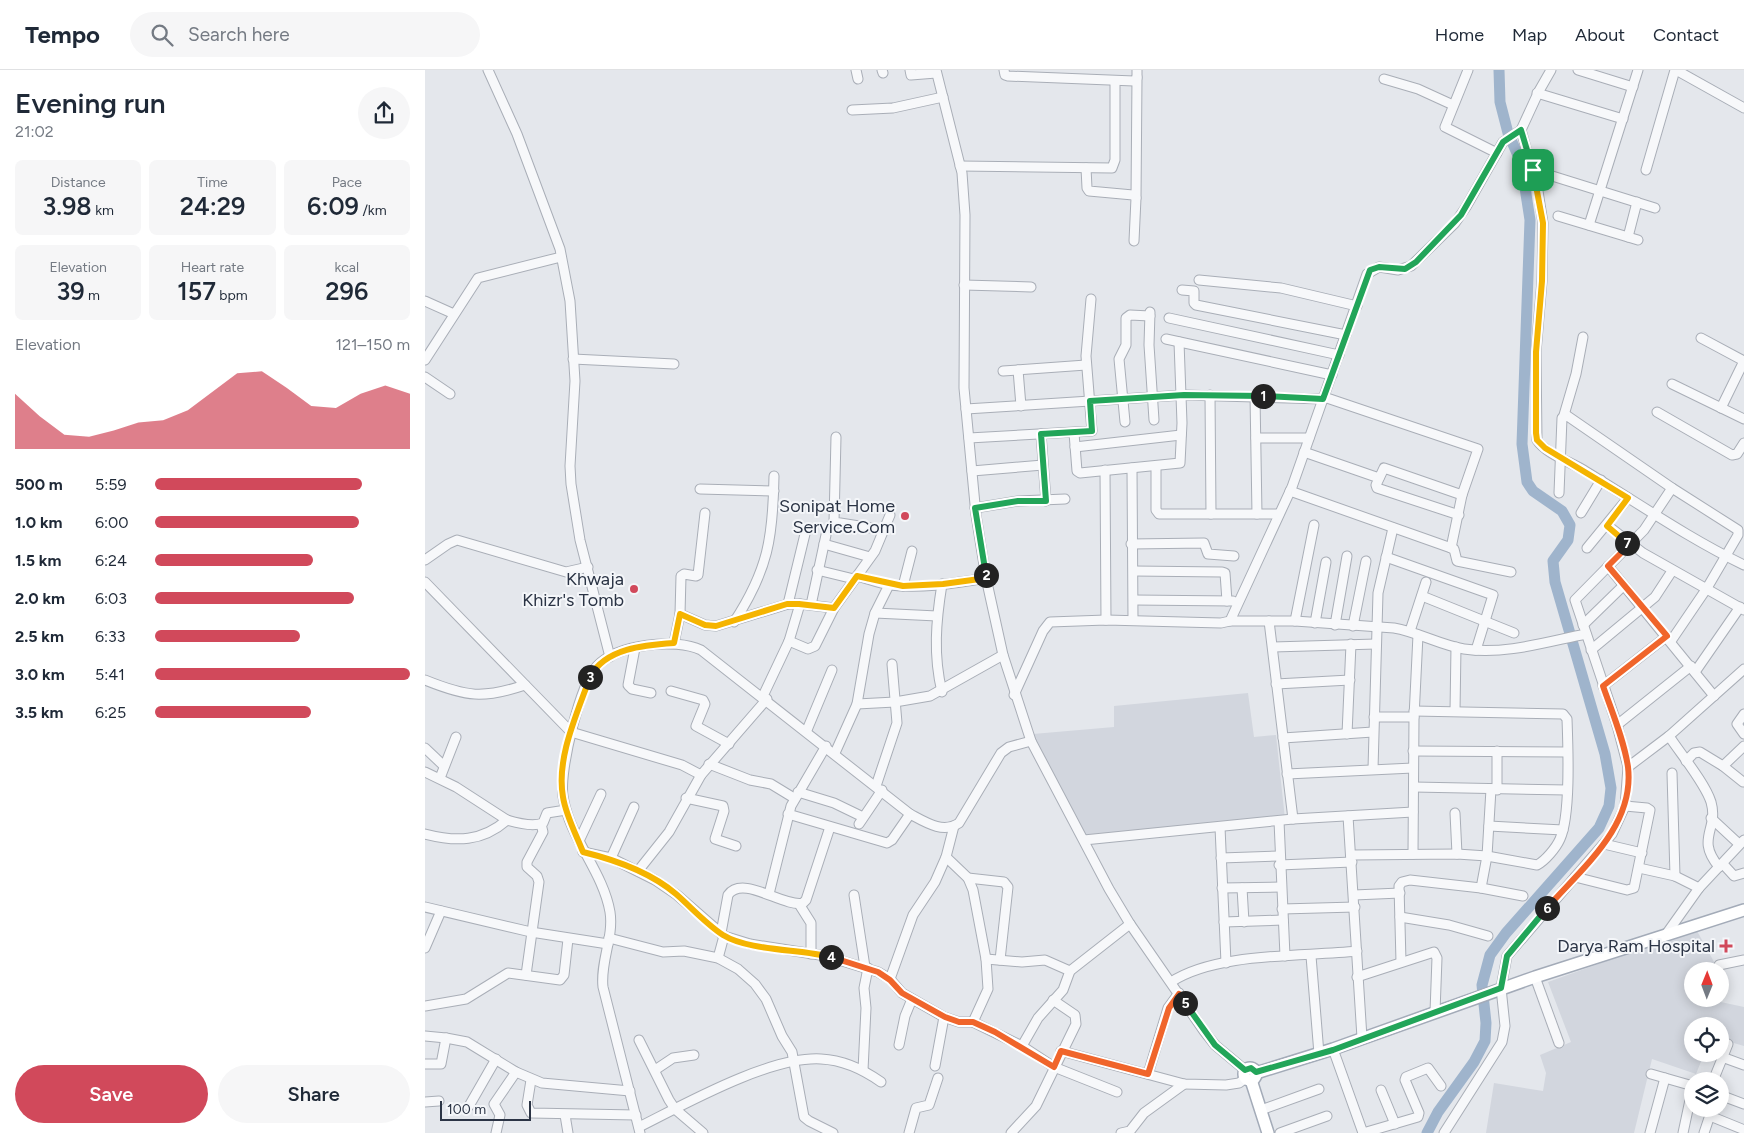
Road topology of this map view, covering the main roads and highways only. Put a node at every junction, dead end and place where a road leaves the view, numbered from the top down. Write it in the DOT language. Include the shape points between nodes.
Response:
graph roads {
  1 [pos="1744,910"];
  2 [pos="1268,1133"];
  1 -- 2 [label="main road" via="1535,977 1333,1050 1249,1075"];
}
